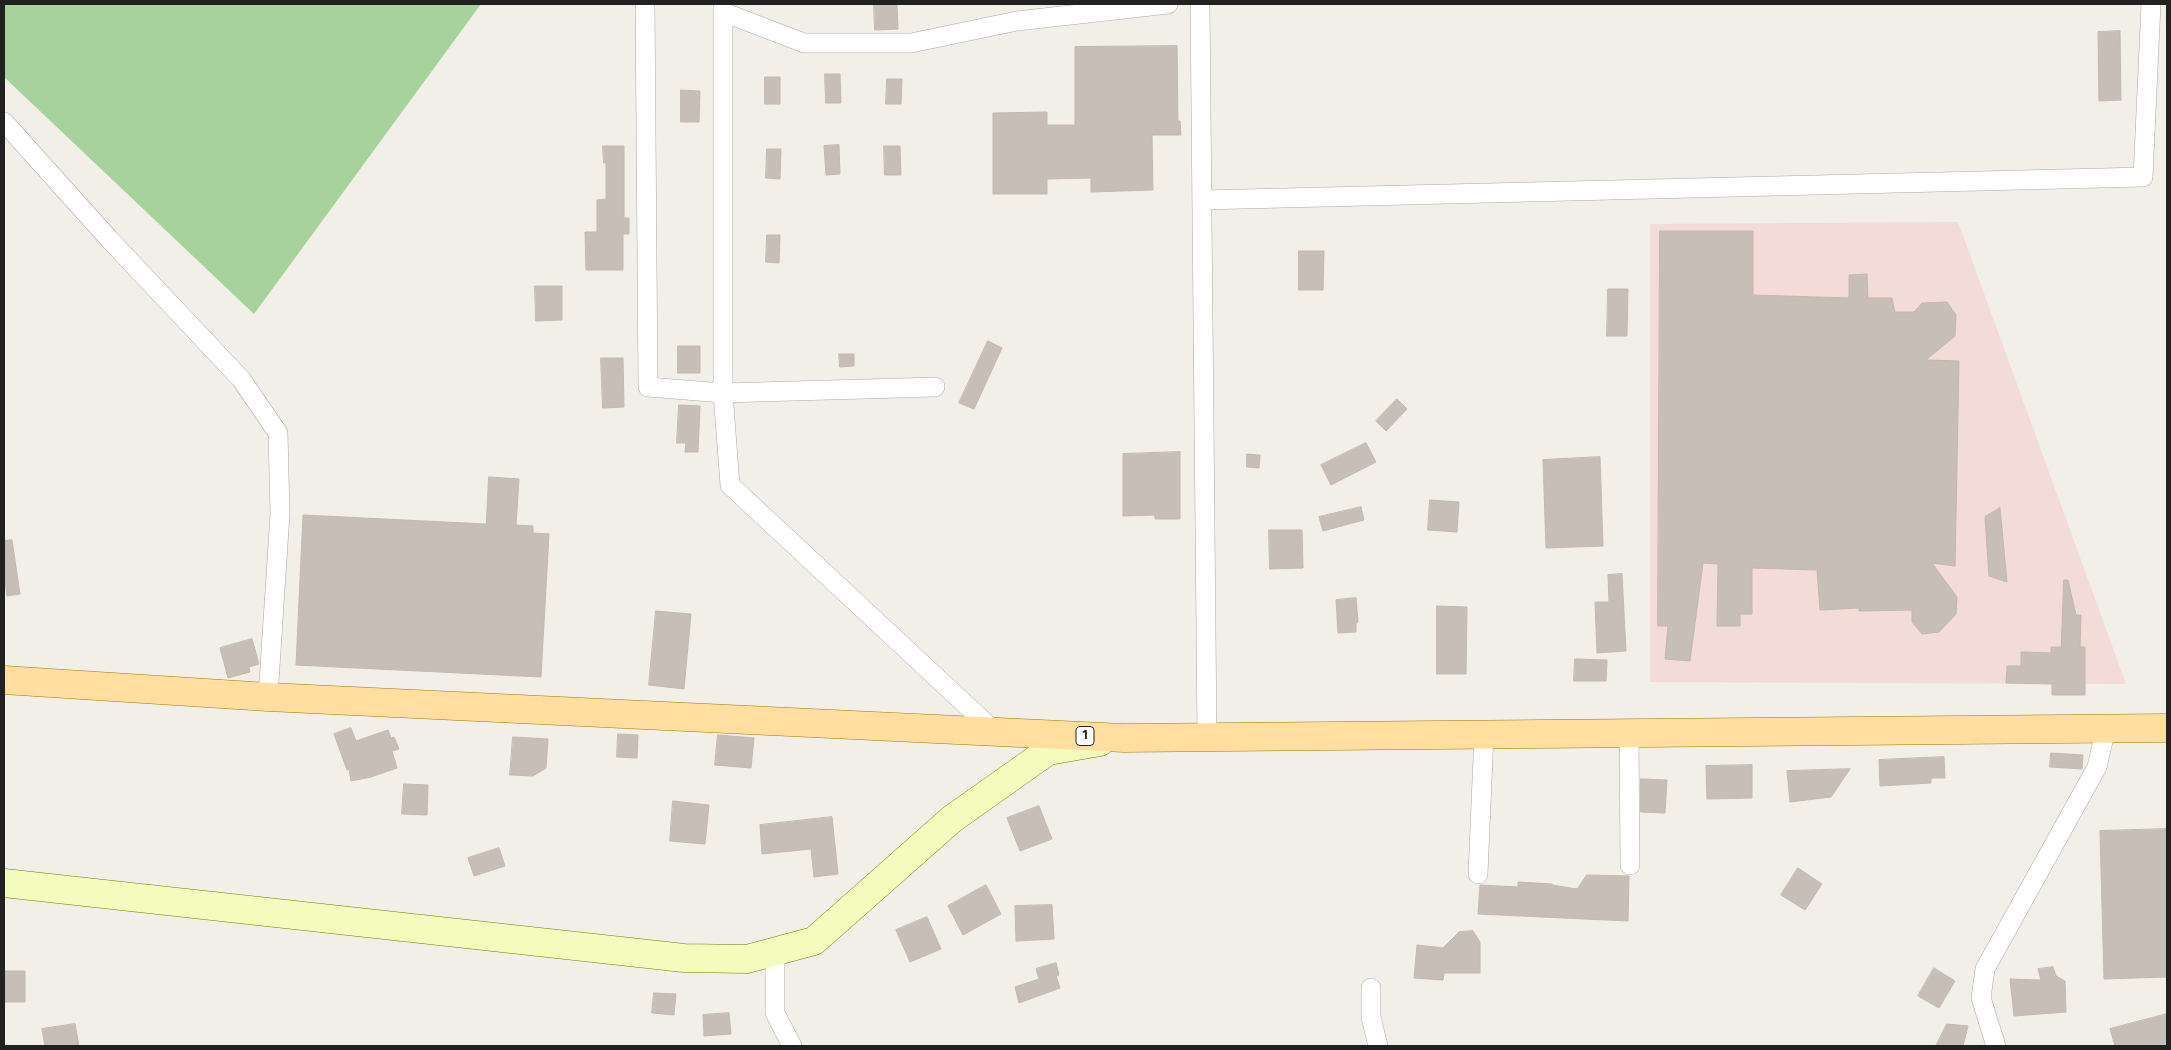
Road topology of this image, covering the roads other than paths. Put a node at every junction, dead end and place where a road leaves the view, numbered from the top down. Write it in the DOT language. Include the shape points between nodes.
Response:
graph roads {
  1 [pos="646,4"];
  2 [pos="1168,4"];
  3 [pos="1200,4"];
  4 [pos="2151,4"];
  5 [pos="722,8"];
  6 [pos="4,122"];
  7 [pos="1202,200"];
  8 [pos="935,387"];
  9 [pos="723,392"];
  10 [pos="4,680"];
  11 [pos="268,697"];
  12 [pos="2106,728"];
  13 [pos="2167,728"];
  14 [pos="994,732"];
  15 [pos="1630,733"];
  16 [pos="1484,734"];
  17 [pos="1207,737"];
  18 [pos="1124,738"];
  19 [pos="1630,865"];
  20 [pos="1478,874"];
  21 [pos="4,883"];
  22 [pos="775,951"];
  23 [pos="1371,988"];
  24 [pos="792,1046"];
  25 [pos="1378,1046"];
  26 [pos="1996,1046"];
  1 -- 9 [label="street" via="648,387"];
  2 -- 5 [label="street" via="1017,20 911,43 804,43"];
  3 -- 7 [label="street"];
  4 -- 7 [label="street" via="2143,177"];
  5 -- 9 [label="street"];
  6 -- 11 [label="street" via="241,379 278,433 280,514"];
  7 -- 17 [label="street"];
  8 -- 9 [label="street"];
  9 -- 14 [label="street" via="730,485"];
  10 -- 11 [label="main road, 1"];
  11 -- 14 [label="main road, 1"];
  12 -- 13 [label="main road, 1"];
  12 -- 15 [label="main road, 1"];
  12 -- 26 [label="street" via="2097,767 1985,969 1981,998"];
  14 -- 18 [label="main road, 1"];
  15 -- 16 [label="main road, 1"];
  15 -- 19 [label="street"];
  16 -- 17 [label="main road, 1"];
  16 -- 20 [label="street"];
  17 -- 18 [label="main road, 1"];
  18 -- 22 [label="street" via="1048,751 952,820 814,941"];
  21 -- 22 [label="street" via="684,958 747,959"];
  22 -- 24 [label="street" via="775,1013"];
  23 -- 25 [label="street" via="1371,1017"];
}
